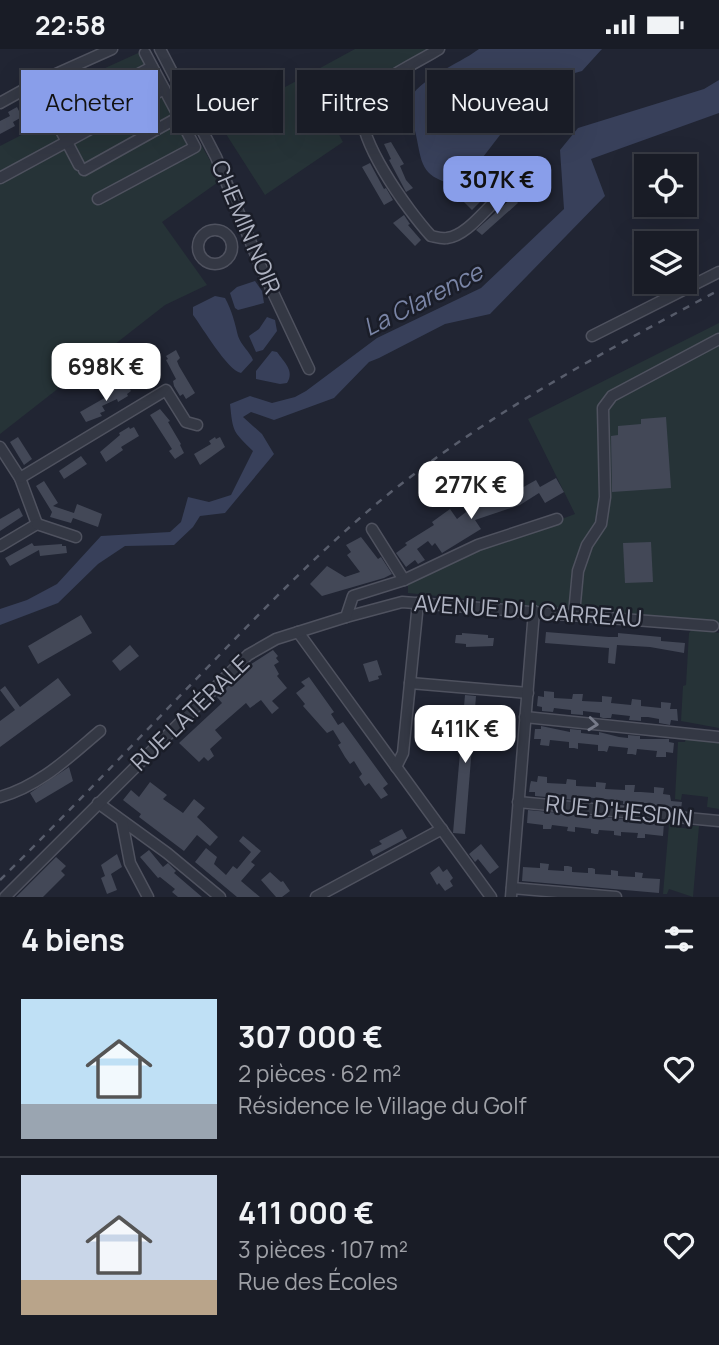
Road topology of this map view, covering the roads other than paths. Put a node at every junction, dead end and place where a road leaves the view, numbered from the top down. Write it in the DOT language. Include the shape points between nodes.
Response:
graph roads {
  1 [pos="112,49"];
  2 [pos="160,49"];
  3 [pos="439,49"];
  4 [pos="145,53"];
  5 [pos="152,67"];
  6 [pos="65,70"];
  7 [pos="146,70"];
  8 [pos="164,89"];
  9 [pos="21,91"];
  10 [pos="0,103"];
  11 [pos="172,104"];
  12 [pos="172,121"];
  13 [pos="62,133"];
  14 [pos="187,133"];
  15 [pos="67,141"];
  16 [pos="0,178"];
  17 [pos="518,184"];
  18 [pos="98,199"];
  19 [pos="246,232"];
  20 [pos="230,238"];
  21 [pos="719,272"];
  22 [pos="592,336"];
  23 [pos="719,339"];
  24 [pos="309,369"];
  25 [pos="197,425"];
  26 [pos="0,447"];
  27 [pos="20,478"];
  28 [pos="557,519"];
  29 [pos="37,524"];
  30 [pos="372,529"];
  31 [pos="76,537"];
  32 [pos="0,546"];
  33 [pos="404,580"];
  34 [pos="418,603"];
  35 [pos="534,611"];
  36 [pos="574,614"];
  37 [pos="346,617"];
  38 [pos="713,626"];
  39 [pos="298,632"];
  40 [pos="410,683"];
  41 [pos="527,693"];
  42 [pos="526,717"];
  43 [pos="100,730"];
  44 [pos="719,737"];
  45 [pos="396,767"];
  46 [pos="0,797"];
  47 [pos="518,802"];
  48 [pos="98,803"];
  49 [pos="122,821"];
  50 [pos="719,821"];
  51 [pos="442,829"];
  52 [pos="511,892"];
  53 [pos="5,897"];
  54 [pos="148,897"];
  55 [pos="220,897"];
  56 [pos="316,897"];
  57 [pos="491,897"];
  58 [pos="616,897"];
  1 -- 6 [label="street"];
  2 -- 19 [label="street, CHEMIN NOIR" via="216,157"];
  3 -- 17 [label="street" via="378,85 363,100 362,117 370,143 389,183 431,236 448,238 462,232 506,189"];
  4 -- 5 [label="street"];
  5 -- 7 [label="street"];
  5 -- 8 [label="street"];
  8 -- 11 [label="street"];
  8 -- 15 [label="street"];
  9 -- 10 [label="street"];
  12 -- 15 [label="street" via="81,168"];
  13 -- 15 [label="street"];
  14 -- 18 [label="street" via="195,148"];
  15 -- 16 [label="street"];
  19 -- 20 [label="street"];
  19 -- 24 [label="street, CHEMIN NOIR"];
  21 -- 22 [label="street"];
  23 -- 36 [label="street" via="612,396 603,408 606,497 601,524 578,571"];
  25 -- 27 [label="street" via="186,422 166,390"];
  26 -- 27 [label="street"];
  27 -- 29 [label="street"];
  28 -- 33 [label="street" via="478,545"];
  29 -- 31 [label="street"];
  29 -- 32 [label="street"];
  30 -- 33 [label="street"];
  33 -- 37 [label="street" via="353,596"];
  34 -- 35 [label="street, AVENUE DU CARREAU"];
  34 -- 37 [label="street, AVENUE DU CARREAU" via="402,602"];
  34 -- 40 [label="street"];
  35 -- 36 [label="street, AVENUE DU CARREAU"];
  35 -- 41 [label="street"];
  36 -- 38 [label="street, AVENUE DU CARREAU"];
  37 -- 39 [label="street, RUE LATÉRALE"];
  39 -- 45 [label="street"];
  39 -- 48 [label="street, RUE LATÉRALE" via="248,655"];
  40 -- 41 [label="street"];
  40 -- 45 [label="street" via="402,753"];
  41 -- 42 [label="street"];
  42 -- 44 [label="street, one-way"];
  42 -- 47 [label="street"];
  43 -- 46 [label="street" via="52,772"];
  45 -- 51 [label="street"];
  47 -- 50 [label="street, RUE D'HESDIN"];
  47 -- 52 [label="street"];
  48 -- 49 [label="street"];
  48 -- 53 [label="street, RUE LATÉRALE"];
  49 -- 54 [label="street" via="130,863"];
  49 -- 55 [label="street"];
  51 -- 56 [label="street"];
  51 -- 57 [label="street"];
  52 -- 58 [label="street"];
}
